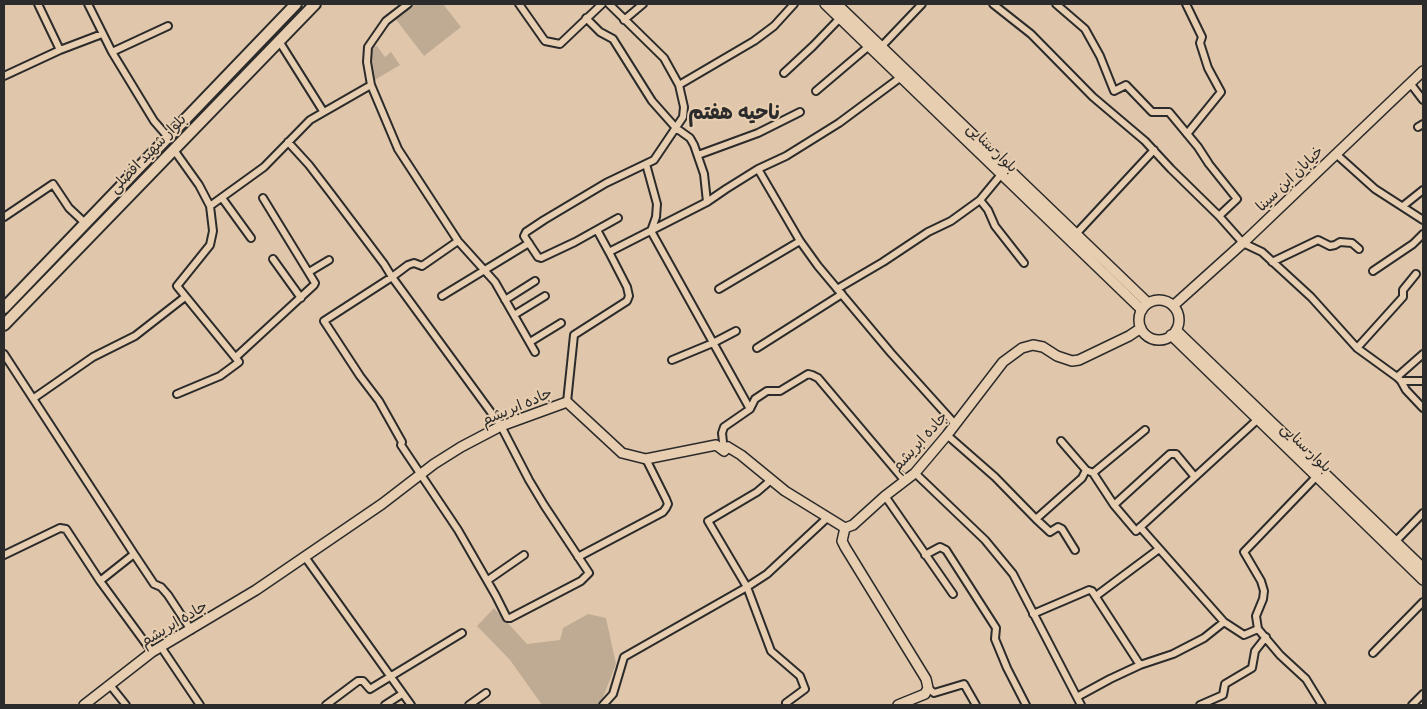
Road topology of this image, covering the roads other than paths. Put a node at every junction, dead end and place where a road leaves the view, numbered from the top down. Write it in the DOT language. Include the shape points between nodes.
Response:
graph roads {
  1 [pos="38,4"];
  2 [pos="88,4"];
  3 [pos="296,4"];
  4 [pos="408,4"];
  5 [pos="520,4"];
  6 [pos="602,4"];
  7 [pos="609,4"];
  8 [pos="643,4"];
  9 [pos="794,4"];
  10 [pos="825,4"];
  11 [pos="837,4"];
  12 [pos="922,4"];
  13 [pos="993,4"];
  14 [pos="1056,4"];
  15 [pos="1186,4"];
  16 [pos="309,6"];
  17 [pos="586,18"];
  18 [pos="840,18"];
  19 [pos="624,20"];
  20 [pos="168,26"];
  21 [pos="102,34"];
  22 [pos="279,41"];
  23 [pos="869,46"];
  24 [pos="882,47"];
  25 [pos="60,50"];
  26 [pos="112,52"];
  27 [pos="1423,71"];
  28 [pos="784,72"];
  29 [pos="4,76"];
  30 [pos="901,77"];
  31 [pos="1410,83"];
  32 [pos="371,85"];
  33 [pos="679,85"];
  34 [pos="816,91"];
  35 [pos="1423,100"];
  36 [pos="323,111"];
  37 [pos="800,112"];
  38 [pos="676,128"];
  39 [pos="1187,134"];
  40 [pos="168,137"];
  41 [pos="288,142"];
  42 [pos="174,150"];
  43 [pos="1154,150"];
  44 [pos="1336,154"];
  45 [pos="698,155"];
  46 [pos="646,164"];
  47 [pos="758,169"];
  48 [pos="1004,172"];
  49 [pos="1423,190"];
  50 [pos="222,198"];
  51 [pos="263,198"];
  52 [pos="980,200"];
  53 [pos="707,202"];
  54 [pos="210,206"];
  55 [pos="1403,206"];
  56 [pos="1219,216"];
  57 [pos="4,217"];
  58 [pos="618,218"];
  59 [pos="88,220"];
  60 [pos="1423,220"];
  61 [pos="100,225"];
  62 [pos="597,230"];
  63 [pos="651,231"];
  64 [pos="1076,234"];
  65 [pos="1423,234"];
  66 [pos="251,238"];
  67 [pos="458,241"];
  68 [pos="800,241"];
  69 [pos="529,243"];
  70 [pos="1243,243"];
  71 [pos="1359,249"];
  72 [pos="609,252"];
  73 [pos="272,259"];
  74 [pos="329,260"];
  75 [pos="1272,262"];
  76 [pos="1024,263"];
  77 [pos="484,269"];
  78 [pos="1373,271"];
  79 [pos="309,272"];
  80 [pos="1416,274"];
  81 [pos="392,277"];
  82 [pos="535,281"];
  83 [pos="837,288"];
  84 [pos="719,289"];
  85 [pos="842,294"];
  86 [pos="185,296"];
  87 [pos="442,296"];
  88 [pos="545,296"];
  89 [pos="301,298"];
  90 [pos="505,300"];
  91 [pos="1173,306"];
  92 [pos="1145,307"];
  93 [pos="4,308"];
  94 [pos="514,315"];
  95 [pos="561,323"];
  96 [pos="4,326"];
  97 [pos="1141,328"];
  98 [pos="736,331"];
  99 [pos="1173,333"];
  100 [pos="530,342"];
  101 [pos="713,343"];
  102 [pos="757,348"];
  103 [pos="1357,348"];
  104 [pos="535,352"];
  105 [pos="4,354"];
  106 [pos="1423,354"];
  107 [pos="236,357"];
  108 [pos="672,360"];
  109 [pos="1399,379"];
  110 [pos="1423,381"];
  111 [pos="177,394"];
  112 [pos="34,398"];
  113 [pos="567,402"];
  114 [pos="1423,408"];
  115 [pos="750,409"];
  116 [pos="1257,420"];
  117 [pos="955,424"];
  118 [pos="501,426"];
  119 [pos="1144,430"];
  120 [pos="947,435"];
  121 [pos="1061,441"];
  122 [pos="724,451"];
  123 [pos="646,458"];
  124 [pos="1086,470"];
  125 [pos="915,473"];
  126 [pos="1093,474"];
  127 [pos="420,475"];
  128 [pos="1194,477"];
  129 [pos="1316,477"];
  130 [pos="771,480"];
  131 [pos="905,481"];
  132 [pos="884,496"];
  133 [pos="1114,505"];
  134 [pos="1423,513"];
  135 [pos="827,518"];
  136 [pos="1036,518"];
  137 [pos="1140,527"];
  138 [pos="845,528"];
  139 [pos="1396,541"];
  140 [pos="1159,549"];
  141 [pos="1075,550"];
  142 [pos="134,554"];
  143 [pos="4,555"];
  144 [pos="524,555"];
  145 [pos="926,555"];
  146 [pos="305,557"];
  147 [pos="578,557"];
  148 [pos="1423,568"];
  149 [pos="488,580"];
  150 [pos="1423,580"];
  151 [pos="100,581"];
  152 [pos="747,587"];
  153 [pos="953,594"];
  154 [pos="1096,596"];
  155 [pos="1423,602"];
  156 [pos="1033,614"];
  157 [pos="1224,622"];
  158 [pos="1258,629"];
  159 [pos="191,630"];
  160 [pos="462,633"];
  161 [pos="1266,638"];
  162 [pos="161,647"];
  163 [pos="152,652"];
  164 [pos="1373,652"];
  165 [pos="1140,665"];
  166 [pos="389,676"];
  167 [pos="110,685"];
  168 [pos="928,688"];
  169 [pos="486,693"];
  170 [pos="402,694"];
  171 [pos="1423,694"];
  172 [pos="1077,697"];
  173 [pos="84,705"];
  174 [pos="126,705"];
  175 [pos="200,705"];
  176 [pos="326,705"];
  177 [pos="385,705"];
  178 [pos="411,705"];
  179 [pos="468,705"];
  180 [pos="603,705"];
  181 [pos="786,705"];
  182 [pos="898,705"];
  183 [pos="976,705"];
  184 [pos="1026,705"];
  185 [pos="1081,705"];
  186 [pos="1200,705"];
  187 [pos="1322,705"];
  188 [pos="1412,705"];
  1 -- 25 [label="street"];
  2 -- 21 [label="street"];
  3 -- 40 [label="main road, بلوار شهید افضلی"];
  4 -- 32 [label="street" via="386,21 368,47"];
  5 -- 17 [label="street" via="545,41 550,43 560,44"];
  6 -- 17 [label="street"];
  7 -- 19 [label="street"];
  8 -- 19 [label="street"];
  9 -- 33 [label="street" via="754,42"];
  10 -- 18 [label="main road, بلوار سنایی"];
  11 -- 24 [label="main road, بلوار سنایی"];
  12 -- 24 [label="street"];
  13 -- 43 [label="street" via="1031,34 1093,97"];
  14 -- 39 [label="street" via="1085,28 1114,91 1126,85 1152,112 1169,112"];
  15 -- 39 [label="street" via="1202,37 1200,43 1208,68 1221,92"];
  16 -- 22 [label="main road, بلوار شهید افضلی"];
  17 -- 38 [label="street" via="612,39 652,101"];
  18 -- 23 [label="main road, بلوار سنایی"];
  18 -- 28 [label="street"];
  19 -- 33 [label="street" via="664,58"];
  20 -- 26 [label="street"];
  21 -- 25 [label="street"];
  21 -- 26 [label="street"];
  22 -- 36 [label="street"];
  22 -- 42 [label="main road, بلوار شهید افضلی"];
  23 -- 30 [label="main road, بلوار سنایی"];
  23 -- 34 [label="street"];
  24 -- 48 [label="main road, بلوار سنایی"];
  25 -- 29 [label="street"];
  26 -- 40 [label="street" via="154,121"];
  27 -- 31 [label="main road, خیابان ابن سینا"];
  30 -- 47 [label="street" via="839,123 786,156"];
  30 -- 48 [label="main road, بلوار سنایی"];
  31 -- 35 [label="street"];
  31 -- 44 [label="main road, خیابان ابن سینا"];
  32 -- 36 [label="street"];
  32 -- 67 [label="street" via="398,149"];
  33 -- 38 [label="street" via="684,107 683,117"];
  36 -- 41 [label="street"];
  37 -- 45 [label="street" via="758,133"];
  38 -- 45 [label="street" via="690,138"];
  38 -- 46 [label="street" via="654,160"];
  39 -- 56 [label="street" via="1237,199"];
  40 -- 59 [label="main road, بلوار شهید افضلی"];
  41 -- 50 [label="street" via="264,167"];
  41 -- 81 [label="street" via="309,165"];
  42 -- 54 [label="street"];
  42 -- 61 [label="main road, بلوار شهید افضلی"];
  43 -- 56 [label="street"];
  43 -- 64 [label="street"];
  44 -- 55 [label="street" via="1375,189"];
  44 -- 70 [label="main road, خیابان ابن سینا"];
  45 -- 53 [label="street"];
  46 -- 63 [label="street" via="657,204"];
  46 -- 69 [label="street" via="606,183 544,220 525,234"];
  47 -- 53 [label="street"];
  47 -- 68 [label="street"];
  48 -- 52 [label="street"];
  48 -- 64 [label="main road, بلوار سنایی"];
  48 -- 92 [label="main road, بلوار سنایی"];
  49 -- 55 [label="street"];
  50 -- 54 [label="street"];
  50 -- 66 [label="street"];
  51 -- 79 [label="street"];
  52 -- 76 [label="street" via="994,226"];
  52 -- 83 [label="street" via="951,221"];
  53 -- 63 [label="street"];
  54 -- 86 [label="street" via="213,230 210,244 176,286"];
  55 -- 60 [label="street"];
  56 -- 70 [label="street"];
  57 -- 59 [label="street" via="53,184 69,208"];
  58 -- 62 [label="street"];
  59 -- 61 [label="main road"];
  59 -- 93 [label="main road, بلوار شهید افضلی"];
  61 -- 96 [label="main road, بلوار شهید افضلی"];
  62 -- 69 [label="street" via="541,258"];
  62 -- 72 [label="street"];
  63 -- 72 [label="street"];
  63 -- 101 [label="street"];
  64 -- 92 [label="main road, بلوار سنایی"];
  65 -- 78 [label="street"];
  67 -- 77 [label="street"];
  67 -- 81 [label="street" via="422,266 408,265"];
  68 -- 83 [label="street"];
  68 -- 84 [label="street"];
  69 -- 77 [label="street"];
  70 -- 75 [label="street" via="1262,252"];
  70 -- 91 [label="main road, خیابان ابن سینا"];
  71 -- 75 [label="street" via="1352,243 1340,242 1330,246 1318,240"];
  72 -- 113 [label="street" via="629,296 627,301 574,335"];
  73 -- 89 [label="street"];
  74 -- 79 [label="street"];
  75 -- 103 [label="street" via="1311,297"];
  77 -- 87 [label="street"];
  77 -- 90 [label="street"];
  79 -- 89 [label="street" via="314,286"];
  80 -- 103 [label="street" via="1403,290 1404,297"];
  81 -- 118 [label="street"];
  81 -- 127 [label="street" via="324,320 379,401"];
  82 -- 90 [label="street"];
  83 -- 85 [label="street"];
  85 -- 102 [label="street"];
  85 -- 117 [label="street"];
  86 -- 107 [label="street"];
  86 -- 112 [label="street" via="136,336 93,357"];
  88 -- 94 [label="street"];
  89 -- 107 [label="street"];
  90 -- 94 [label="street"];
  91 -- 92 [label="main road" via="1164,301 1153,301"];
  91 -- 99 [label="main road" via="1179,320"];
  92 -- 97 [label="main road" via="1139,319"];
  94 -- 100 [label="street"];
  95 -- 100 [label="street"];
  97 -- 99 [label="main road" via="1152,338 1162,339"];
  97 -- 117 [label="main road, جاده ابریشم" via="1079,360 1072,361 1033,345 1022,348 1004,362"];
  98 -- 101 [label="street"];
  99 -- 116 [label="main road, بلوار سنایی"];
  99 -- 139 [label="main road, بلوار سنایی"];
  100 -- 104 [label="street"];
  101 -- 108 [label="street"];
  101 -- 115 [label="street"];
  103 -- 109 [label="street"];
  105 -- 112 [label="street"];
  106 -- 109 [label="street"];
  107 -- 111 [label="street" via="239,362 220,376"];
  109 -- 110 [label="street"];
  109 -- 114 [label="street"];
  112 -- 142 [label="street"];
  113 -- 118 [label="main road, جاده ابریشم"];
  113 -- 123 [label="main road, جاده ابریشم" via="622,453"];
  115 -- 122 [label="street" via="724,427"];
  115 -- 131 [label="street" via="755,399 767,391 780,391 812,374"];
  116 -- 128 [label="street"];
  116 -- 129 [label="main road, بلوار سنایی"];
  117 -- 120 [label="main road, جاده ابریشم"];
  118 -- 127 [label="main road, جاده ابریشم"];
  118 -- 147 [label="street" via="529,480"];
  119 -- 126 [label="street"];
  120 -- 125 [label="main road, جاده ابریشم"];
  120 -- 136 [label="street"];
  121 -- 124 [label="street"];
  122 -- 123 [label="main road, جاده ابریشم" via="716,445"];
  122 -- 130 [label="main road, جاده ابریشم" via="728,447 741,455"];
  123 -- 147 [label="street" via="666,499 666,508"];
  124 -- 126 [label="street"];
  124 -- 136 [label="street" via="1082,478"];
  125 -- 131 [label="main road, جاده ابریشم"];
  125 -- 156 [label="street" via="985,540 1013,574"];
  126 -- 133 [label="street"];
  127 -- 146 [label="main road, جاده ابریشم"];
  127 -- 149 [label="street"];
  128 -- 133 [label="street" via="1176,454 1170,454"];
  128 -- 137 [label="street"];
  129 -- 150 [label="main road, بلوار سنایی"];
  129 -- 158 [label="street" via="1244,552 1264,591 1256,616"];
  130 -- 135 [label="main road, جاده ابریشم"];
  130 -- 152 [label="street" via="708,521"];
  131 -- 132 [label="main road, جاده ابریشم"];
  132 -- 138 [label="main road, جاده ابریشم"];
  132 -- 145 [label="street"];
  133 -- 137 [label="street" via="1134,531"];
  134 -- 139 [label="street"];
  135 -- 138 [label="main road, جاده ابریشم"];
  135 -- 152 [label="street" via="767,574"];
  136 -- 141 [label="street" via="1050,532 1058,527 1062,529"];
  137 -- 140 [label="street"];
  138 -- 168 [label="main road" via="842,541 845,547 926,679"];
  139 -- 148 [label="main road, بلوار سنایی"];
  140 -- 154 [label="street"];
  140 -- 157 [label="street"];
  142 -- 151 [label="street"];
  142 -- 159 [label="street" via="154,584 168,595"];
  143 -- 151 [label="street" via="63,528"];
  144 -- 149 [label="street"];
  145 -- 153 [label="street"];
  145 -- 184 [label="street" via="940,546 946,550 996,628 995,639"];
  146 -- 159 [label="main road, جاده ابریشم"];
  146 -- 166 [label="street"];
  147 -- 149 [label="street" via="588,575 510,618 507,618"];
  151 -- 163 [label="street"];
  152 -- 180 [label="street" via="624,658 613,694"];
  152 -- 181 [label="street" via="771,651 800,676 805,690"];
  154 -- 156 [label="street" via="1089,590"];
  154 -- 165 [label="street"];
  155 -- 164 [label="street"];
  156 -- 172 [label="street"];
  157 -- 158 [label="street" via="1244,635"];
  157 -- 165 [label="street" via="1204,638 1173,654"];
  158 -- 161 [label="street"];
  159 -- 162 [label="main road, جاده ابریشم"];
  160 -- 166 [label="street"];
  161 -- 186 [label="street" via="1255,652 1252,668 1224,685 1223,695"];
  161 -- 187 [label="street" via="1306,679"];
  162 -- 163 [label="main road, جاده ابریشم"];
  162 -- 175 [label="street"];
  163 -- 167 [label="main road, جاده ابریشم"];
  165 -- 172 [label="street"];
  166 -- 170 [label="street"];
  166 -- 176 [label="street" via="370,689 358,681"];
  167 -- 173 [label="main road, جاده ابریشم"];
  167 -- 174 [label="street"];
  168 -- 182 [label="main road" via="924,694"];
  168 -- 183 [label="street" via="934,693 964,684"];
  169 -- 179 [label="street"];
  170 -- 177 [label="street"];
  170 -- 178 [label="street"];
  171 -- 188 [label="street"];
  172 -- 185 [label="street"];
}
